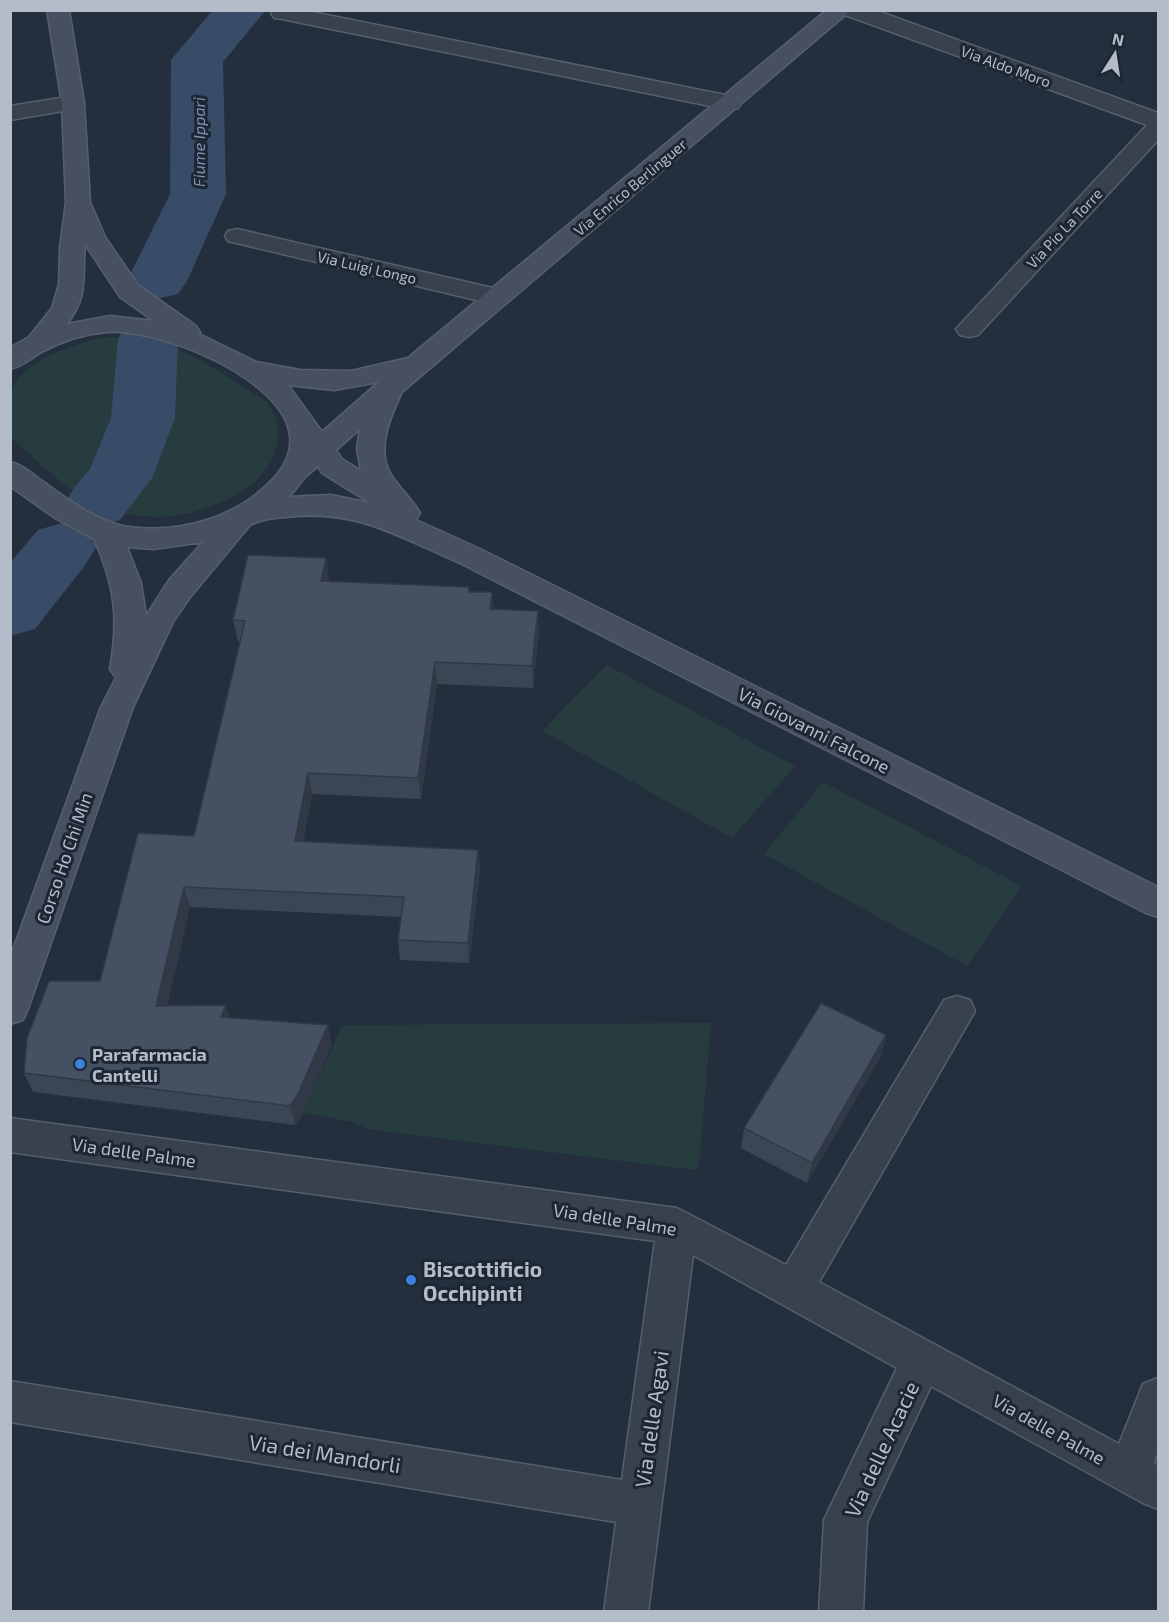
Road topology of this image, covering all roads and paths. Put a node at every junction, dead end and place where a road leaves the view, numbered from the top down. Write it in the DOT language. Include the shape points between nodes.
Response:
graph roads {
  1 [pos="58,10"];
  2 [pos="841,11"];
  3 [pos="282,13"];
  4 [pos="73,103"];
  5 [pos="730,103"];
  6 [pos="10,113"];
  7 [pos="1158,121"];
  8 [pos="1158,127"];
  9 [pos="78,202"];
  10 [pos="237,236"];
  11 [pos="497,297"];
  12 [pos="969,329"];
  13 [pos="213,349"];
  14 [pos="20,353"];
  15 [pos="418,363"];
  16 [pos="241,365"];
  17 [pos="390,387"];
  18 [pos="300,418"];
  19 [pos="320,450"];
  20 [pos="296,470"];
  21 [pos="10,471"];
  22 [pos="409,514"];
  23 [pos="245,516"];
  24 [pos="105,532"];
  25 [pos="470,556"];
  26 [pos="117,707"];
  27 [pos="1158,903"];
  28 [pos="10,1009"];
  29 [pos="957,1011"];
  30 [pos="10,1135"];
  31 [pos="677,1226"];
  32 [pos="793,1290"];
  33 [pos="922,1360"];
  34 [pos="1158,1398"];
  35 [pos="10,1401"];
  36 [pos="1144,1480"];
  37 [pos="640,1504"];
  38 [pos="626,1611"];
  39 [pos="841,1611"];
  1 -- 4 [label="main road"];
  2 -- 5 [label="main road, Via Enrico Berlinguer"];
  2 -- 7 [label="street, Via Aldo Moro"];
  3 -- 5 [label="street"];
  4 -- 6 [label="street"];
  4 -- 9 [label="main road"];
  5 -- 11 [label="main road, Via Enrico Berlinguer"];
  8 -- 12 [label="street, Via Pio La Torre"];
  9 -- 13 [label="main road" via="98,245 129,291"];
  9 -- 14 [label="main road" via="72,284 65,309"];
  10 -- 11 [label="street, Via Luigi Longo"];
  11 -- 15 [label="main road, Via Enrico Berlinguer"];
  13 -- 14 [label="main road" via="174,334 125,324 61,334"];
  13 -- 16 [label="main road"];
  15 -- 16 [label="main road" via="368,378 329,382 298,381"];
  15 -- 17 [label="main road, Via Enrico Berlinguer"];
  16 -- 18 [label="main road" via="281,393"];
  17 -- 19 [label="main road, Via Enrico Berlinguer"];
  17 -- 22 [label="main road" via="371,439 374,468"];
  18 -- 19 [label="main road"];
  18 -- 20 [label="main road" via="304,436"];
  19 -- 20 [label="main road, Via Enrico Berlinguer"];
  19 -- 22 [label="main road" via="345,476"];
  20 -- 23 [label="main road" via="282,489"];
  21 -- 24 [label="main road" via="51,504"];
  22 -- 25 [label="main road"];
  23 -- 24 [label="main road" via="197,534 150,538"];
  23 -- 25 [label="main road" via="295,505 332,505 368,513"];
  23 -- 26 [label="main road" via="180,588 160,618"];
  24 -- 26 [label="main road" via="124,571 131,604 130,640"];
  25 -- 27 [label="main road, Via Giovanni Falcone"];
  26 -- 28 [label="main road, Corso Ho Chi Min"];
  29 -- 32 [label="street"];
  30 -- 31 [label="street, Via delle Palme"];
  31 -- 32 [label="street, Via delle Palme"];
  31 -- 37 [label="street, Via delle Agavi"];
  32 -- 33 [label="street, Via delle Palme"];
  33 -- 36 [label="street, Via delle Palme"];
  33 -- 39 [label="street, Via delle Acacie" via="846,1520"];
  34 -- 36 [label="street"];
  35 -- 37 [label="street, Via dei Mandorli"];
  37 -- 38 [label="street, Via delle Agavi"];
}
